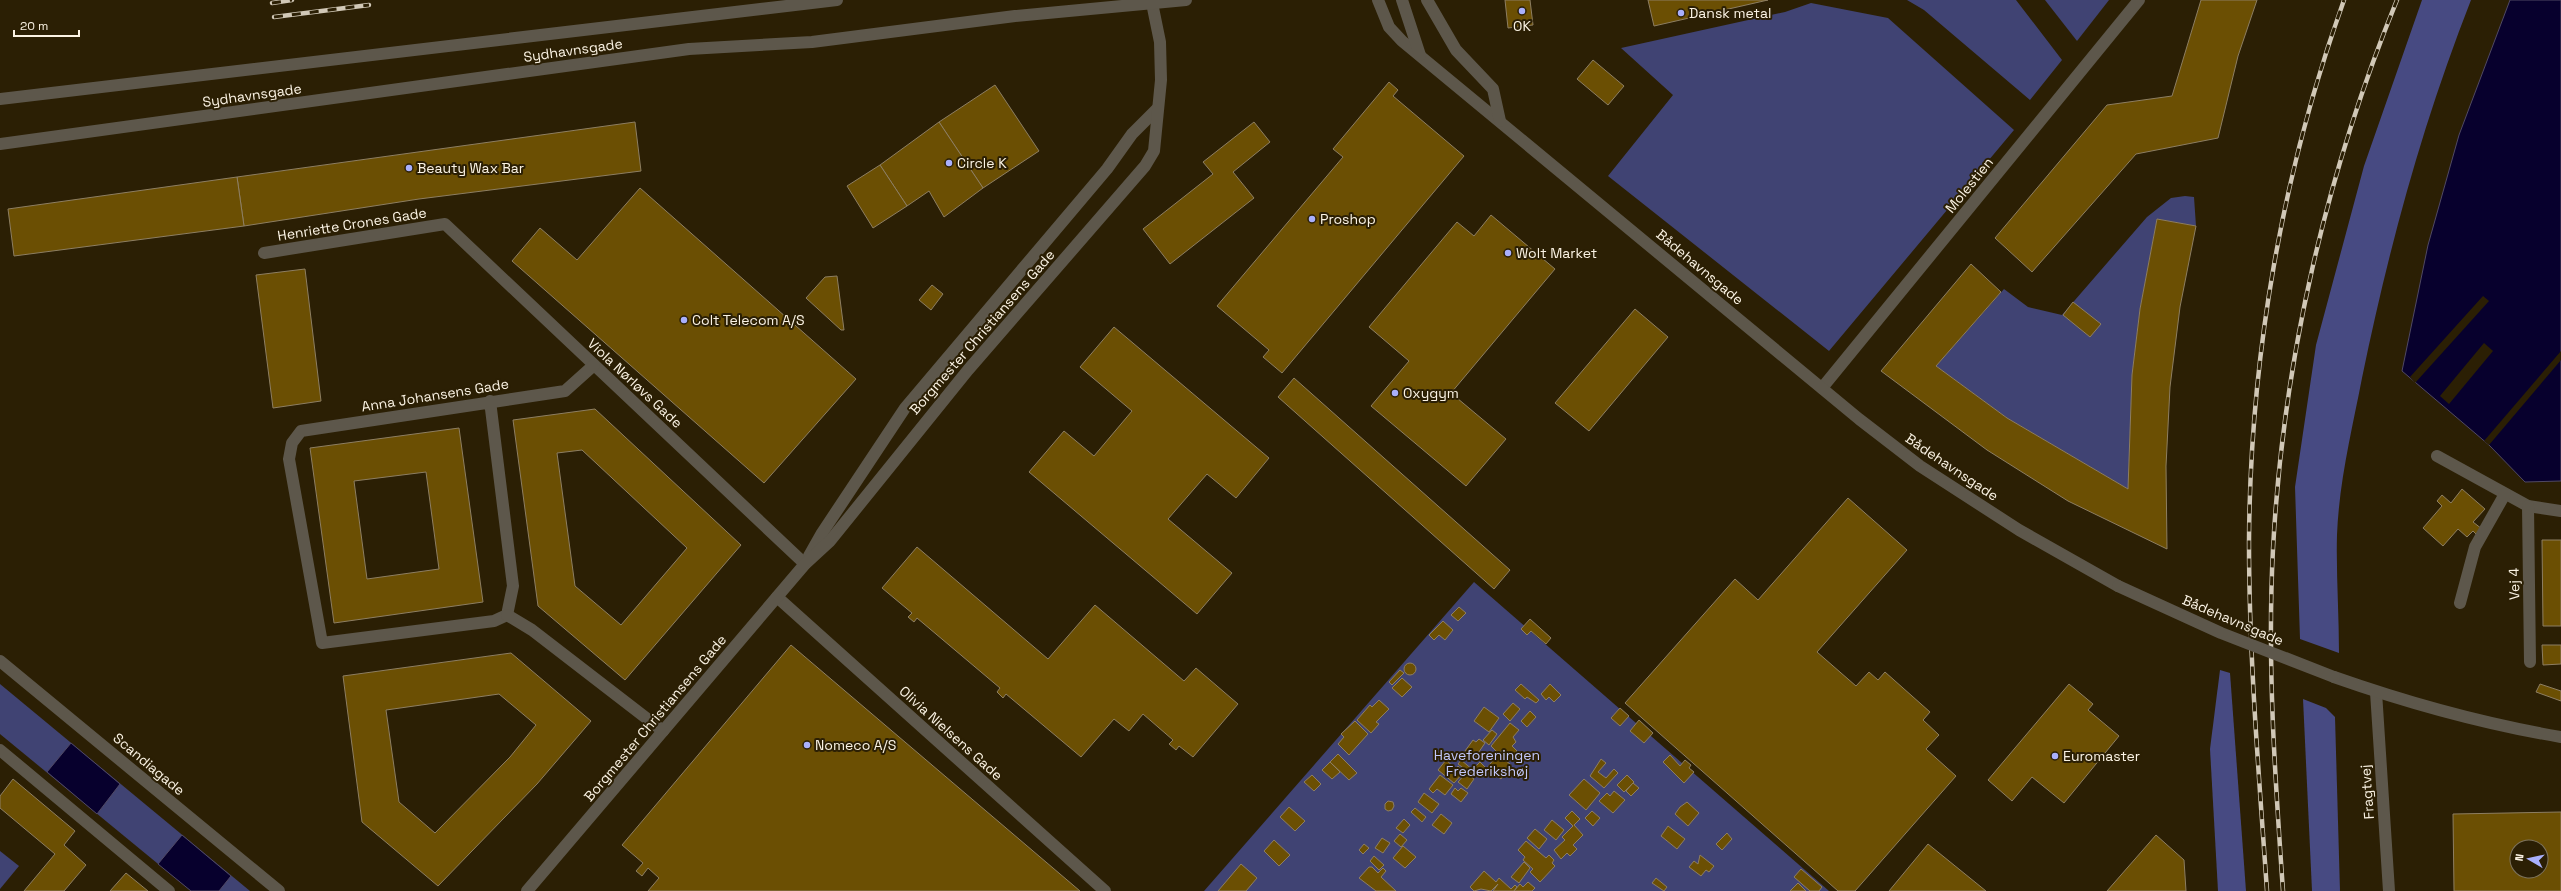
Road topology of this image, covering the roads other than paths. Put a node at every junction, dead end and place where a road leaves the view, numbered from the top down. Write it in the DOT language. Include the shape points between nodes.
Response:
graph roads {
  1 [pos="837,0"];
  2 [pos="1186,0"];
  3 [pos="1378,0"];
  4 [pos="1402,0"];
  5 [pos="1427,0"];
  6 [pos="2139,0"];
  7 [pos="1151,1"];
  8 [pos="1420,55"];
  9 [pos="0,99"];
  10 [pos="1157,109"];
  11 [pos="1500,121"];
  12 [pos="0,144"];
  13 [pos="445,224"];
  14 [pos="264,253"];
  15 [pos="594,365"];
  16 [pos="1822,388"];
  17 [pos="490,401"];
  18 [pos="2437,456"];
  19 [pos="2505,494"];
  20 [pos="2528,506"];
  21 [pos="2561,511"];
  22 [pos="805,564"];
  23 [pos="777,597"];
  24 [pos="2460,603"];
  25 [pos="507,615"];
  26 [pos="0,661"];
  27 [pos="2530,662"];
  28 [pos="2376,692"];
  29 [pos="663,731"];
  30 [pos="2561,738"];
  31 [pos="2,757"];
  32 [pos="169,891"];
  33 [pos="279,891"];
  34 [pos="527,891"];
  35 [pos="1105,891"];
  36 [pos="2389,891"];
  1 -- 9 [label="street, Sydhavnsgade"];
  2 -- 7 [label="street, Sydhavnsgade"];
  3 -- 8 [label="street, Bådehavnsgade" via="1389,27"];
  4 -- 8 [label="street"];
  5 -- 11 [label="street" via="1456,50 1493,89"];
  6 -- 16 [label="street, Molestien"];
  7 -- 10 [label="street, Borgmester Christiansens Gade" via="1160,42 1160,94"];
  7 -- 12 [label="street, Sydhavnsgade" via="812,42 689,49"];
  8 -- 11 [label="street, Bådehavnsgade"];
  10 -- 22 [label="street, Borgmester Christiansens Gade" via="1132,134 1107,169 905,408 822,533"];
  10 -- 22 [label="street, Borgmester Christiansens Gade" via="1154,151 1136,177 968,370 830,541"];
  11 -- 16 [label="street, Bådehavnsgade"];
  13 -- 14 [label="street, Henriette Crones Gade"];
  13 -- 15 [label="street, Viola Nørløvs Gade"];
  15 -- 17 [label="street, Anna Johansens Gade" via="565,391"];
  15 -- 22 [label="street, Viola Nørløvs Gade"];
  16 -- 28 [label="street, Bådehavnsgade, bridge" via="1920,466 2019,530 2118,586 2221,634"];
  17 -- 25 [label="street" via="513,586"];
  17 -- 25 [label="street, Anna Johansens Gade" via="301,431 292,443 289,459 322,643 494,622"];
  18 -- 19 [label="street"];
  19 -- 20 [label="street"];
  19 -- 24 [label="street" via="2475,547"];
  20 -- 21 [label="street"];
  20 -- 27 [label="street, Vej 4"];
  22 -- 23 [label="street, Borgmester Christiansens Gade"];
  23 -- 29 [label="street, Borgmester Christiansens Gade"];
  23 -- 35 [label="street, Olivia Nielsens Gade"];
  25 -- 29 [label="street" via="532,630"];
  26 -- 33 [label="street, Scandiagade"];
  28 -- 30 [label="street, Bådehavnsgade" via="2515,730"];
  28 -- 36 [label="street, Fragtvej"];
  29 -- 34 [label="street, Borgmester Christiansens Gade"];
  31 -- 32 [label="street"];
}
